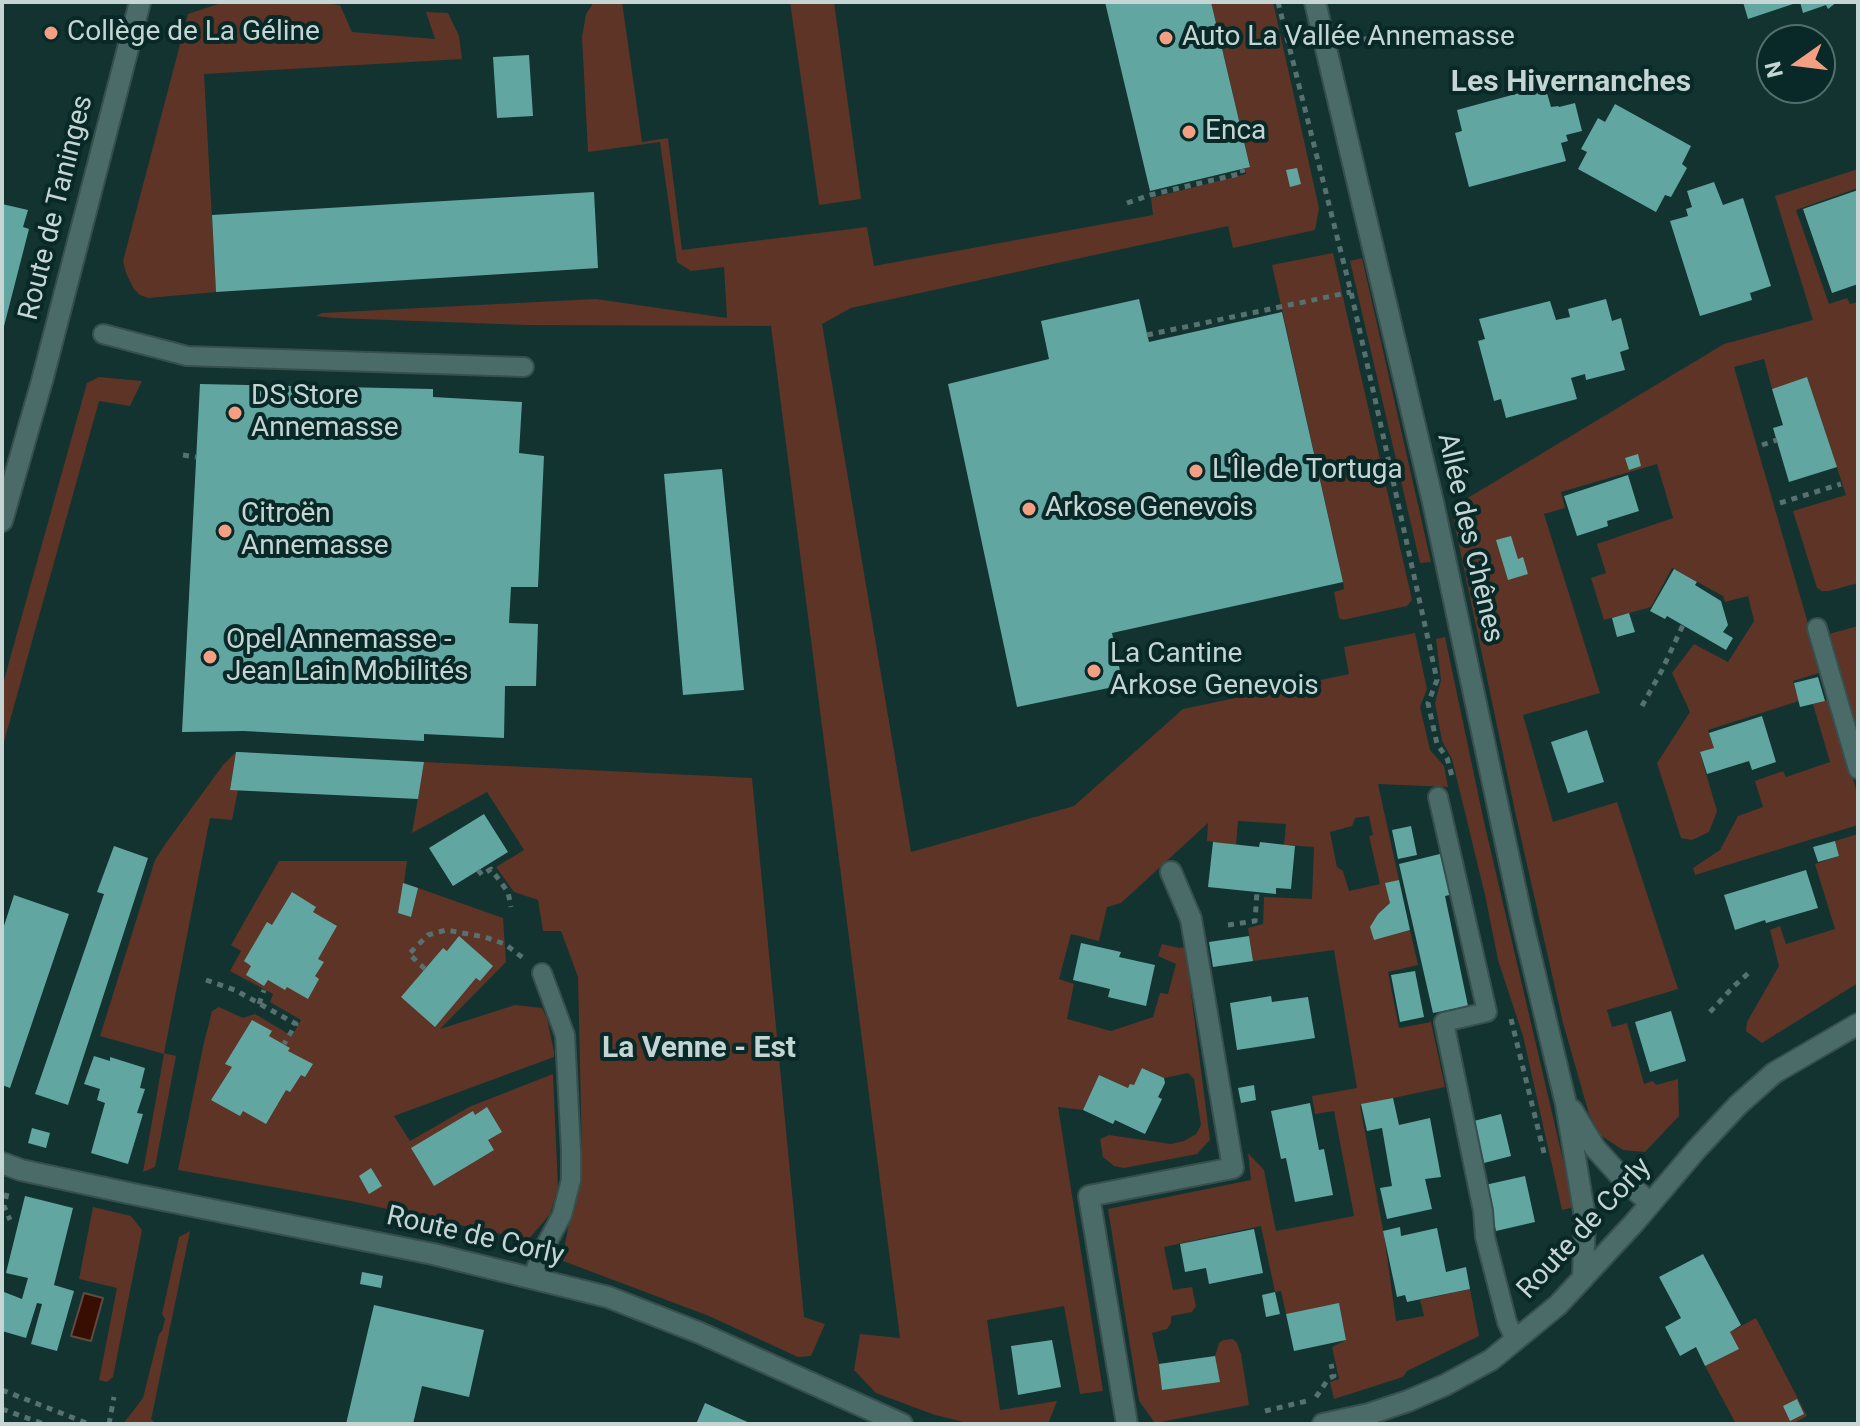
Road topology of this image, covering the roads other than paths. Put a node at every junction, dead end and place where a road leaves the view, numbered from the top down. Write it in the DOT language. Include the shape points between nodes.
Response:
graph roads {
  1 [pos="140,2"];
  2 [pos="1315,2"];
  3 [pos="103,334"];
  4 [pos="524,367"];
  5 [pos="2,521"];
  6 [pos="1817,628"];
  7 [pos="1858,769"];
  8 [pos="1438,797"];
  9 [pos="1171,872"];
  10 [pos="542,973"];
  11 [pos="1858,1024"];
  12 [pos="1562,1088"];
  13 [pos="7,1171"];
  14 [pos="1650,1203"];
  15 [pos="533,1277"];
  16 [pos="1583,1278"];
  17 [pos="1515,1339"];
  18 [pos="892,1422"];
  19 [pos="1127,1424"];
  20 [pos="1323,1424"];
  1 -- 5 [label="street, Route de Taninges"];
  2 -- 12 [label="street, Allée des Chênes" via="1433,502"];
  3 -- 4 [label="lane" via="187,356"];
  6 -- 7 [label="lane"];
  8 -- 17 [label="lane" via="1487,1012 1444,1022 1485,1237"];
  9 -- 19 [label="street" via="1191,919 1233,1168 1089,1196"];
  10 -- 15 [label="lane" via="565,1035 571,1180 562,1215"];
  11 -- 14 [label="street, Route de Corly" via="1774,1073"];
  12 -- 14 [label="street, Allée des Chênes" via="1595,1148"];
  12 -- 16 [label="street, Allée des Chênes" via="1585,1217"];
  13 -- 15 [label="street, Route de Corly"];
  14 -- 16 [label="street, Route de Corly"];
  15 -- 18 [label="street, Route de Corly" via="643,1309"];
  16 -- 17 [label="street, Route de Corly"];
  17 -- 20 [label="street, Route de Corly" via="1491,1360 1445,1385 1369,1414"];
}
